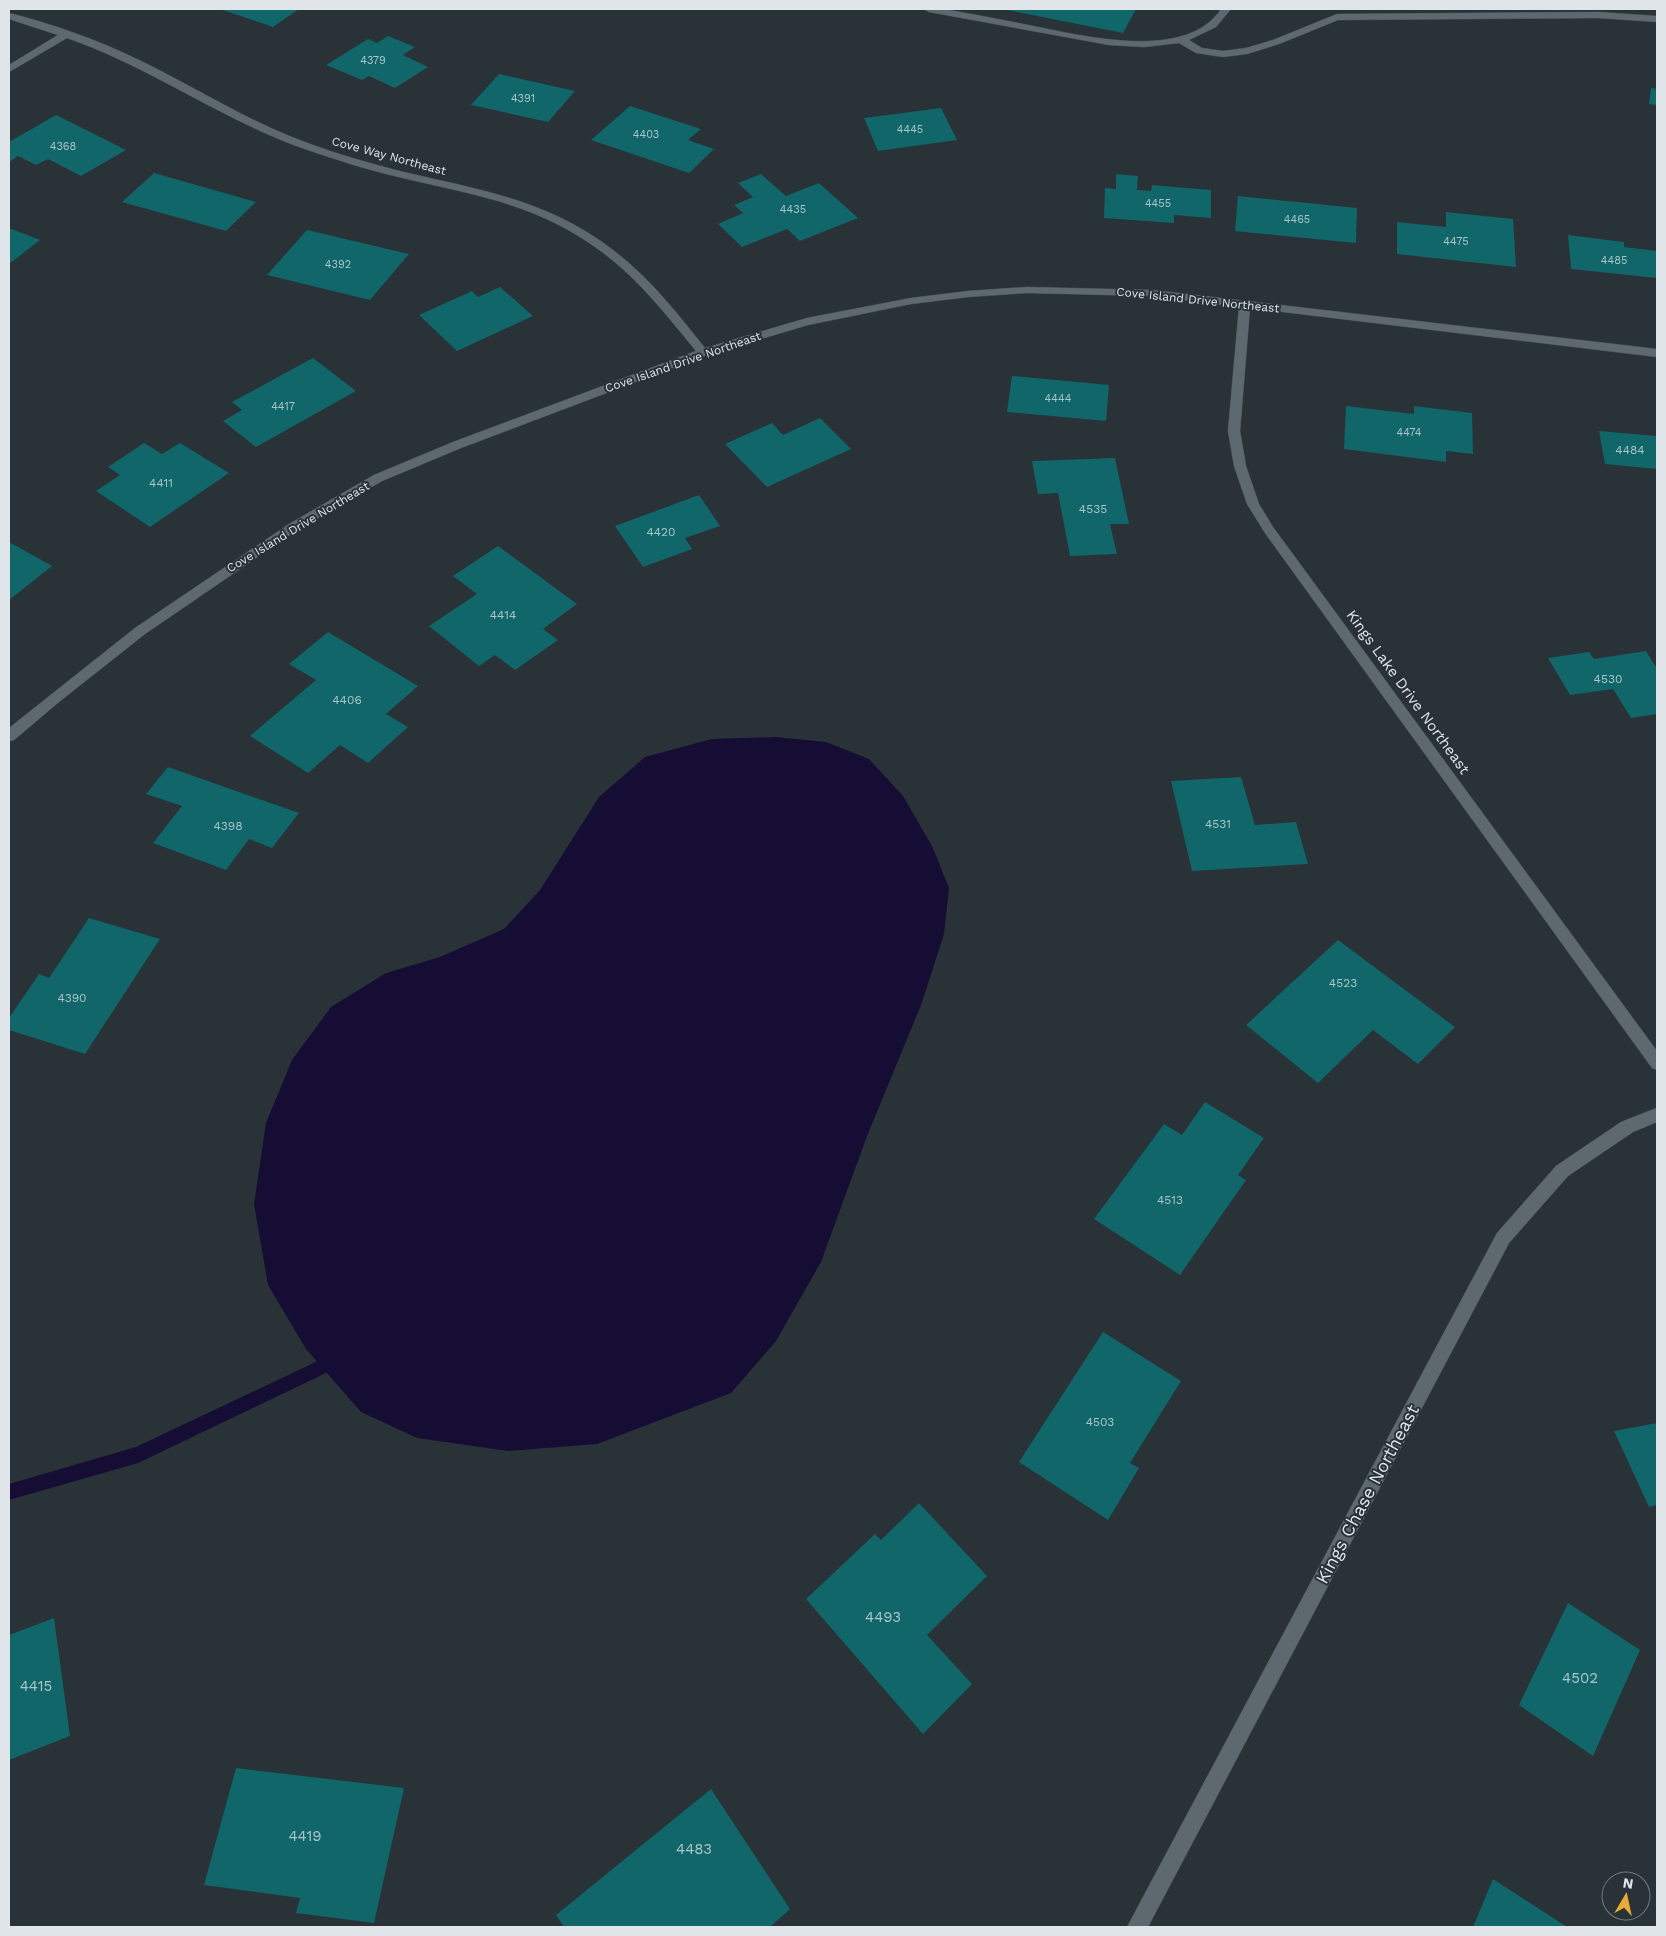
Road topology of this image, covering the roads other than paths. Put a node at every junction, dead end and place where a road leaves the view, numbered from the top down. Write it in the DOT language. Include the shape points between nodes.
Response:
graph roads {
  1 [pos="929,9"];
  2 [pos="1226,9"];
  3 [pos="9,16"];
  4 [pos="1657,19"];
  5 [pos="66,34"];
  6 [pos="1181,40"];
  7 [pos="9,69"];
  8 [pos="1245,303"];
  9 [pos="703,352"];
  10 [pos="1657,353"];
  11 [pos="9,736"];
  12 [pos="1657,1063"];
  13 [pos="1657,1115"];
  14 [pos="1137,1927"];
  1 -- 6 [label="street" via="1098,41 1134,45"];
  2 -- 6 [label="street" via="1211,27"];
  3 -- 5 [label="street, Cove Way Northeast"];
  4 -- 6 [label="street" via="1599,15 1337,17 1247,51 1223,54 1199,51"];
  5 -- 7 [label="street"];
  5 -- 9 [label="street, Cove Way Northeast" via="114,52 281,136 331,155 501,197 535,210 609,252 635,274"];
  8 -- 9 [label="street, Cove Island Drive Northeast" via="1142,292 1027,290 968,294 911,301 807,322"];
  8 -- 10 [label="street, Cove Island Drive Northeast"];
  8 -- 12 [label="street, Kings Lake Drive Northeast" via="1234,431 1240,466 1252,504"];
  9 -- 11 [label="street, Cove Island Drive Northeast" via="378,478 293,527 220,575 140,631"];
  13 -- 14 [label="street, Kings Chase Northeast" via="1627,1128 1562,1171 1503,1238"];
}
